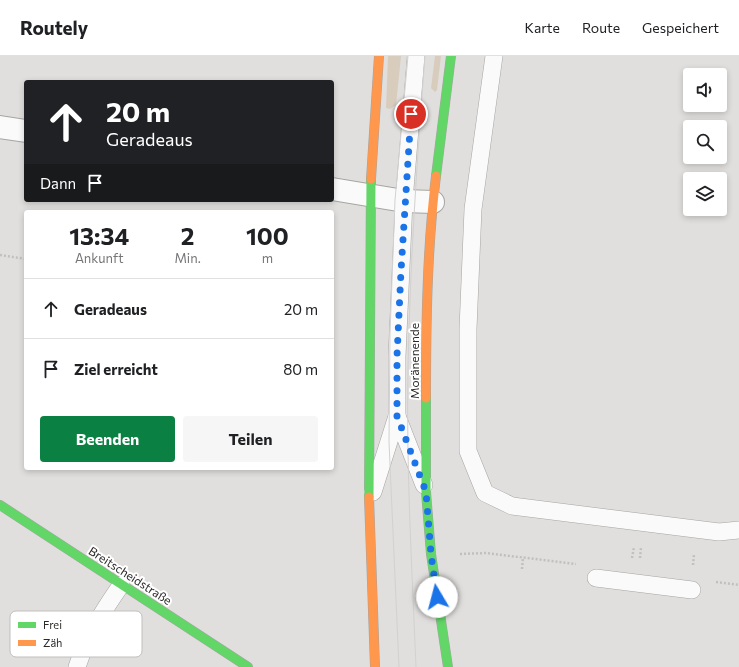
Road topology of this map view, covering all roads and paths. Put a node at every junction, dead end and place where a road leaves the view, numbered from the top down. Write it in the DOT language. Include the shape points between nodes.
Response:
graph roads {
  1 [pos="379,56"];
  2 [pos="416,56"];
  3 [pos="451,56"];
  4 [pos="494,56"];
  5 [pos="0,127"];
  6 [pos="24,131"];
  7 [pos="334,189"];
  8 [pos="370,196"];
  9 [pos="404,201"];
  10 [pos="433,202"];
  11 [pos="0,255"];
  12 [pos="24,259"];
  13 [pos="397,416"];
  14 [pos="426,492"];
  15 [pos="369,503"];
  16 [pos="0,505"];
  17 [pos="739,530"];
  18 [pos="641,547"];
  19 [pos="649,548"];
  20 [pos="687,553"];
  21 [pos="524,557"];
  22 [pos="632,560"];
  23 [pos="639,560"];
  24 [pos="693,567"];
  25 [pos="522,569"];
  26 [pos="596,578"];
  27 [pos="121,585"];
  28 [pos="692,590"];
  29 [pos="103,611"];
  30 [pos="81,657"];
  31 [pos="77,667"];
  32 [pos="248,667"];
  33 [pos="375,667"];
  34 [pos="448,667"];
  1 -- 8 [label="main road"];
  2 -- 9 [label="lane"];
  3 -- 10 [label="main road, Moränenende"];
  4 -- 17 [label="lane" via="473,209 468,329 468,450 485,493 512,506 719,532"];
  5 -- 6 [label="street"];
  7 -- 8 [label="street"];
  8 -- 9 [label="street"];
  8 -- 15 [label="main road"];
  9 -- 10 [label="street"];
  9 -- 13 [label="lane"];
  10 -- 14 [label="main road, Moränenende" via="426,326"];
  11 -- 12 [label="path"];
  13 -- 14 [label="lane"];
  13 -- 15 [label="lane"];
  14 -- 34 [label="main road, Moränenende" via="431,554"];
  15 -- 33 [label="main road"];
  16 -- 27 [label="main road, Breitscheidstraße"];
  18 -- 19 [label="path"];
  18 -- 22 [label="path" via="634,546"];
  18 -- 23 [label="path"];
  20 -- 24 [label="path" via="694,554"];
  21 -- 25 [label="path"];
  26 -- 28 [label="lane"];
  27 -- 29 [label="lane"];
  27 -- 32 [label="main road, Breitscheidstraße"];
  30 -- 31 [label="lane"];
}
